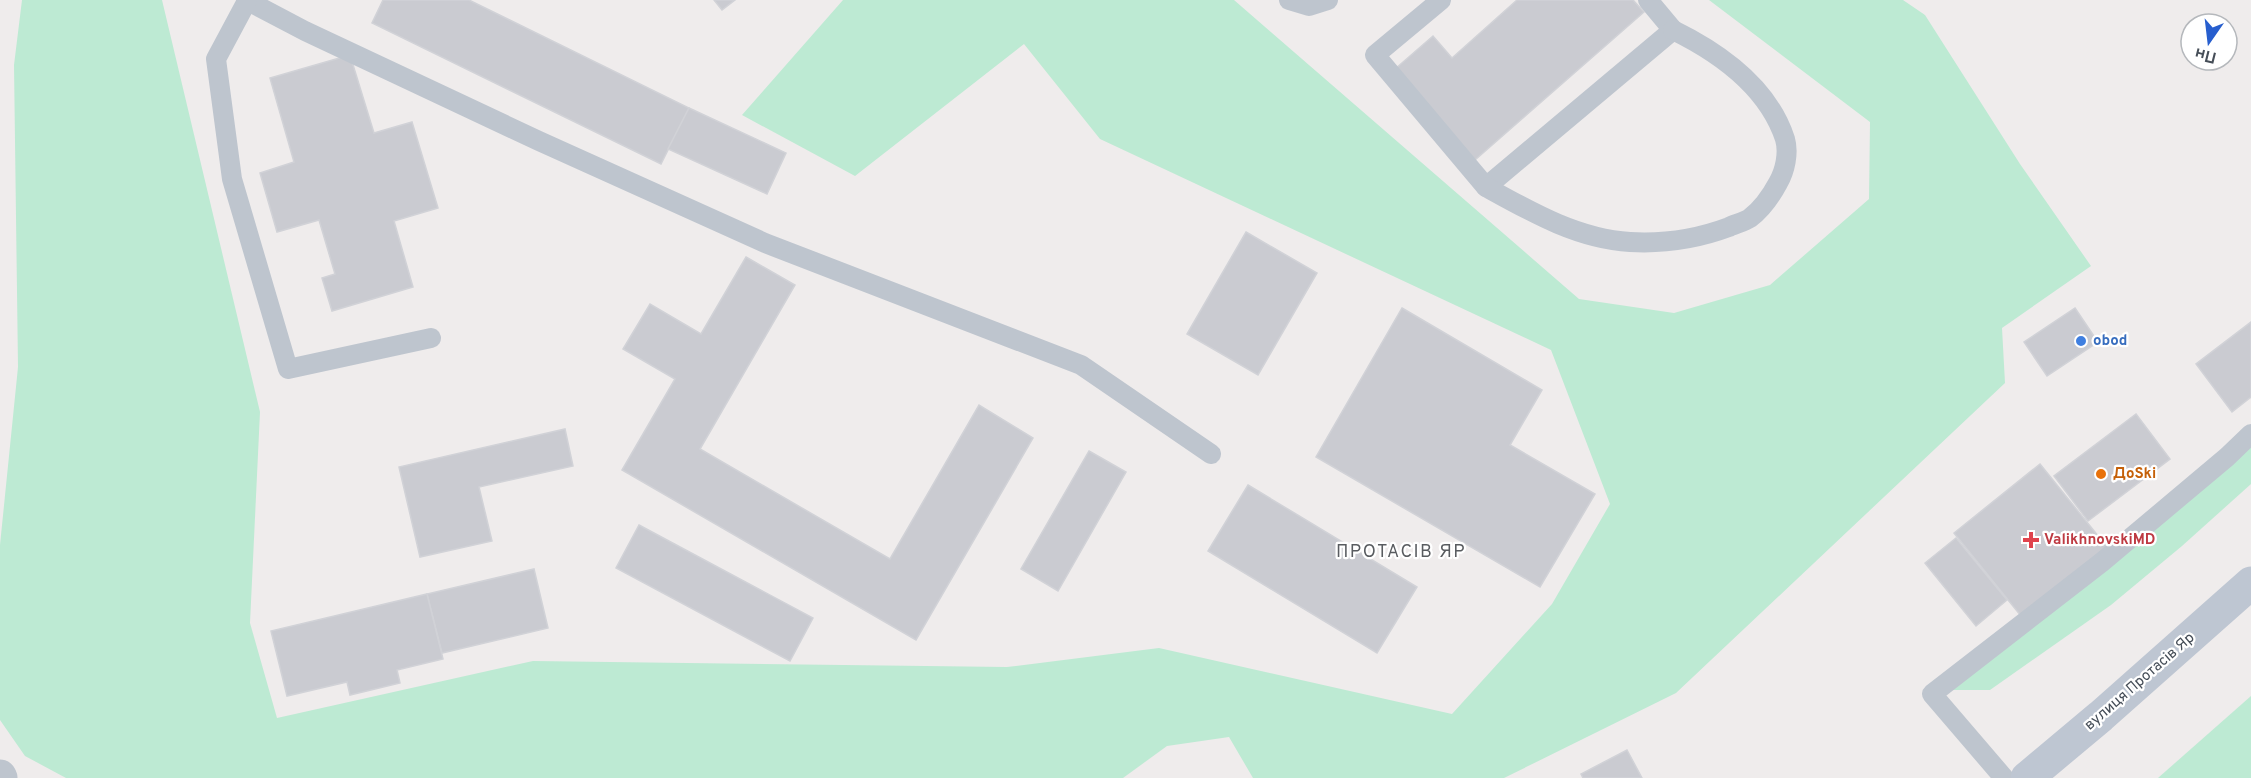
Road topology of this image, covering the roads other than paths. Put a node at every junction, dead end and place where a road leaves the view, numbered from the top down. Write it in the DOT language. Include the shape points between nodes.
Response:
graph roads {
  1 [pos="1289,0"];
  2 [pos="1329,0"];
  3 [pos="1440,0"];
  4 [pos="1648,0"];
  5 [pos="247,1"];
  6 [pos="1673,30"];
  7 [pos="1486,187"];
  8 [pos="431,338"];
  9 [pos="2251,434"];
  10 [pos="1212,454"];
  11 [pos="2251,583"];
  12 [pos="2004,778"];
  13 [pos="2027,778"];
  1 -- 2 [label="lane" via="1309,6"];
  3 -- 7 [label="lane" via="1375,55"];
  4 -- 6 [label="lane"];
  5 -- 8 [label="lane" via="216,59 232,179 288,369"];
  5 -- 10 [label="lane" via="528,136 765,243 1081,365"];
  6 -- 7 [label="lane"];
  6 -- 7 [label="lane" via="1702,44 1749,83 1770,108 1786,141 1785,172 1769,199 1749,219 1678,242 1629,242 1589,235 1538,215"];
  9 -- 12 [label="lane" via="2102,562 1932,694"];
  11 -- 13 [label="main road, вулиця Протасів Яр"];
}
